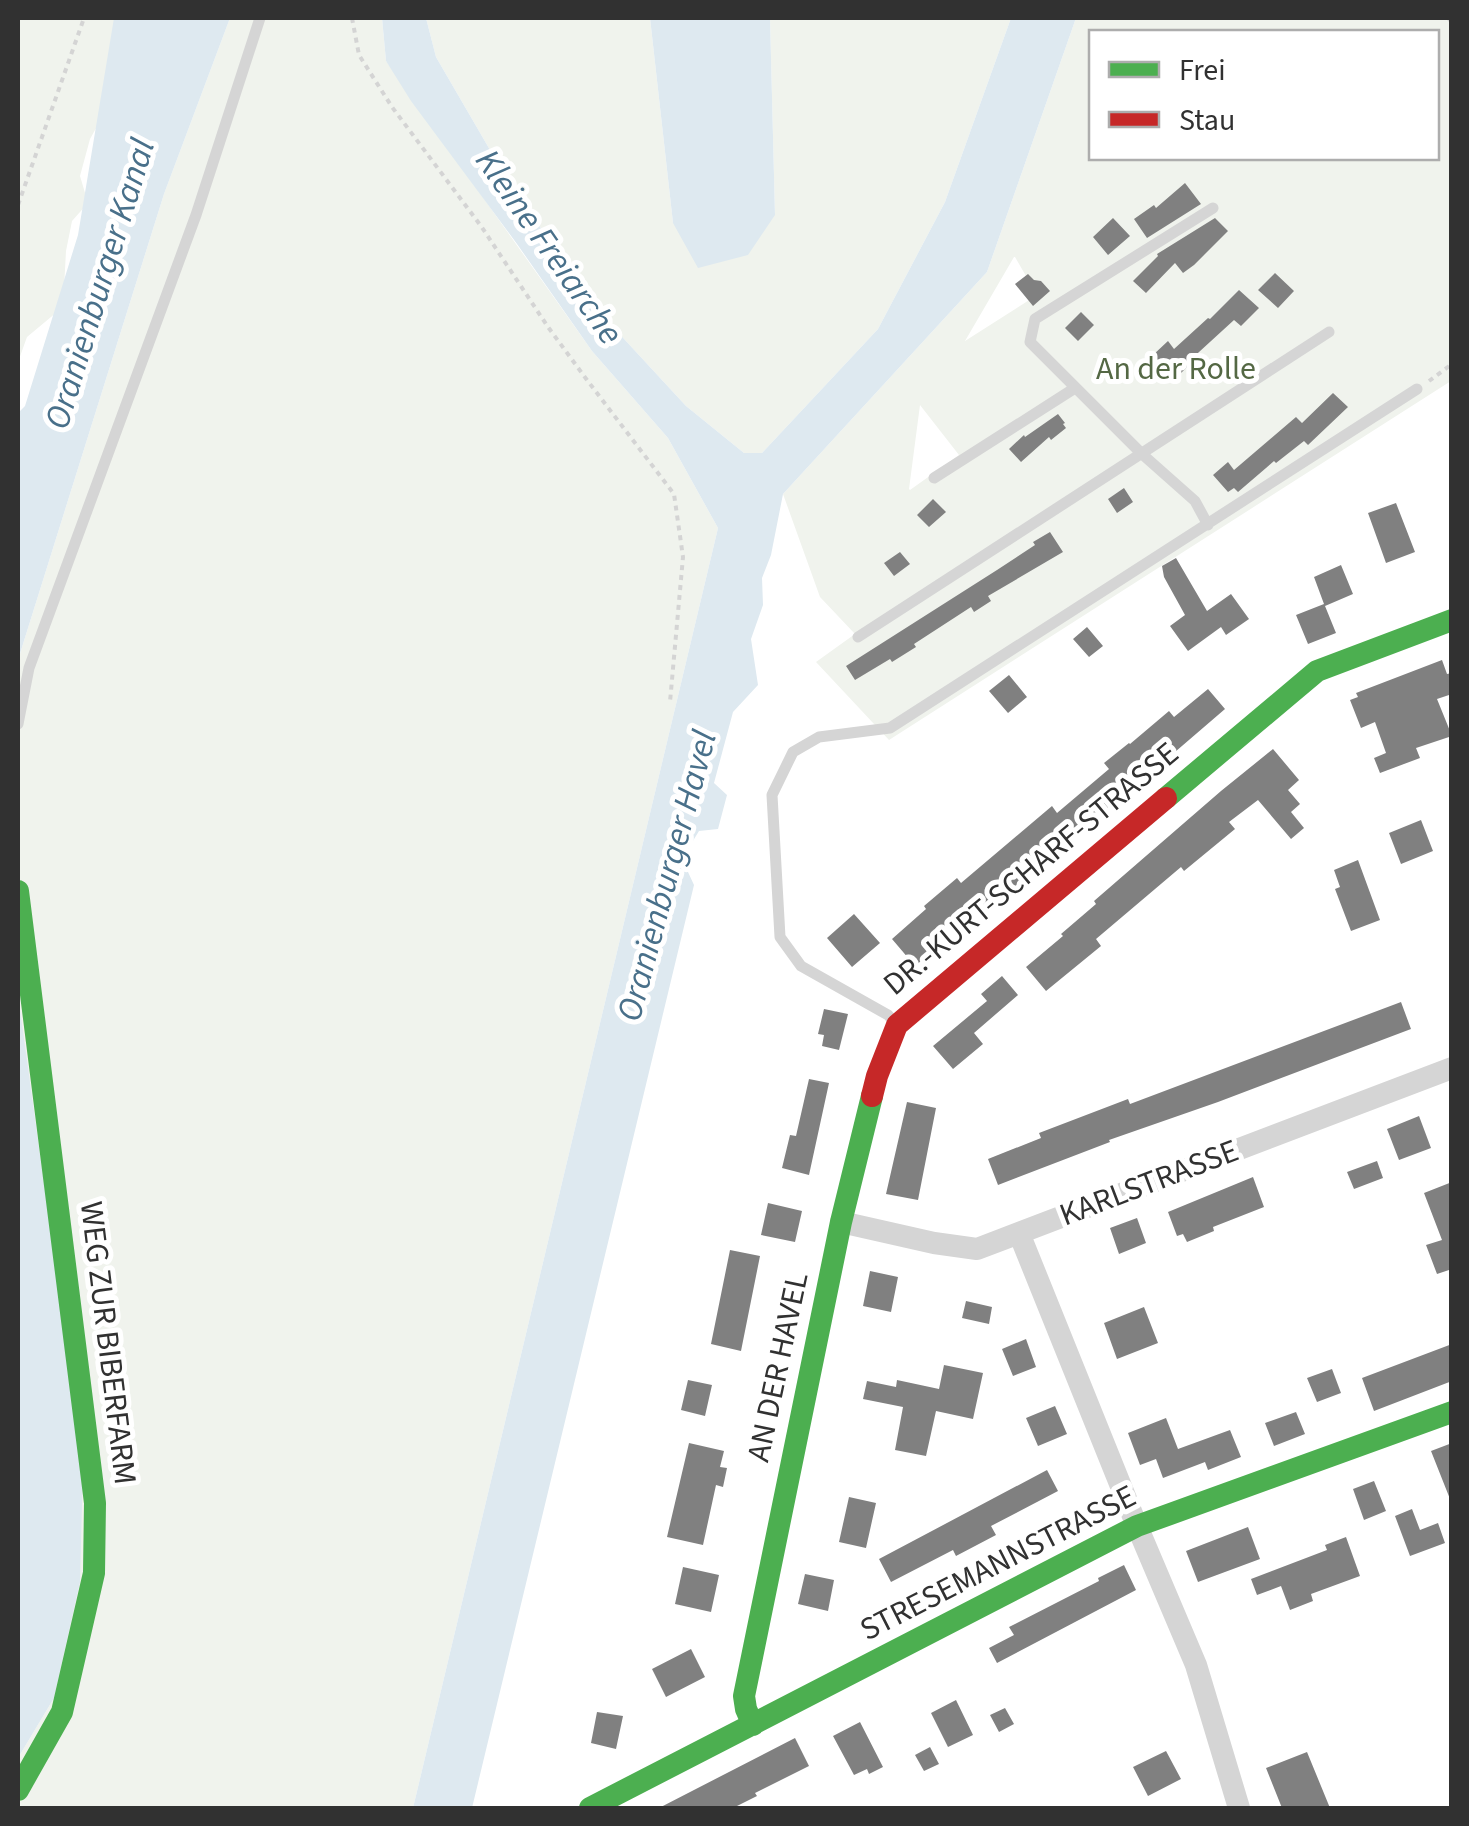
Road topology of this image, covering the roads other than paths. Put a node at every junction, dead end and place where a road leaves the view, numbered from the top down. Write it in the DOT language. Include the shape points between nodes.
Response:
graph roads {
  1 [pos="260,18"];
  2 [pos="1213,208"];
  3 [pos="1329,332"];
  4 [pos="1075,388"];
  5 [pos="1418,389"];
  6 [pos="1142,454"];
  7 [pos="934,478"];
  8 [pos="1208,525"];
  9 [pos="1452,620"];
  10 [pos="858,637"];
  11 [pos="18,724"];
  12 [pos="18,891"];
  13 [pos="897,1024"];
  14 [pos="1451,1071"];
  15 [pos="841,1222"];
  16 [pos="1019,1232"];
  17 [pos="1452,1412"];
  18 [pos="1137,1526"];
  19 [pos="753,1725"];
  20 [pos="18,1790"];
  21 [pos="590,1808"];
  22 [pos="1238,1808"];
  1 -- 11 [label="lane" via="196,216 29,668"];
  2 -- 4 [label="lane" via="1036,319 1030,342"];
  3 -- 6 [label="lane"];
  4 -- 6 [label="lane"];
  4 -- 7 [label="lane"];
  5 -- 8 [label="lane, DR.-KURT-SCHARF-STRASSE"];
  6 -- 8 [label="lane" via="1195,501"];
  6 -- 10 [label="lane"];
  8 -- 13 [label="lane, DR.-KURT-SCHARF-STRASSE" via="890,728 819,738 793,752 772,795 780,937 802,966"];
  9 -- 13 [label="street, DR.-KURT-SCHARF-STRASSE" via="1317,671"];
  12 -- 20 [label="street, WEG ZUR BIBERFARM" via="95,1503 94,1573 62,1712"];
  13 -- 15 [label="street, AN DER HAVEL" via="876,1076"];
  14 -- 16 [label="street, KARLSTRASSE"];
  15 -- 16 [label="street, KARLSTRASSE" via="976,1248"];
  15 -- 19 [label="street, AN DER HAVEL" via="744,1696"];
  16 -- 18 [label="street"];
  17 -- 18 [label="street, STRESEMANNSTRASSE"];
  18 -- 19 [label="street, STRESEMANNSTRASSE"];
  18 -- 22 [label="street" via="1196,1665"];
  19 -- 21 [label="street, STRESEMANNSTRASSE"];
}
